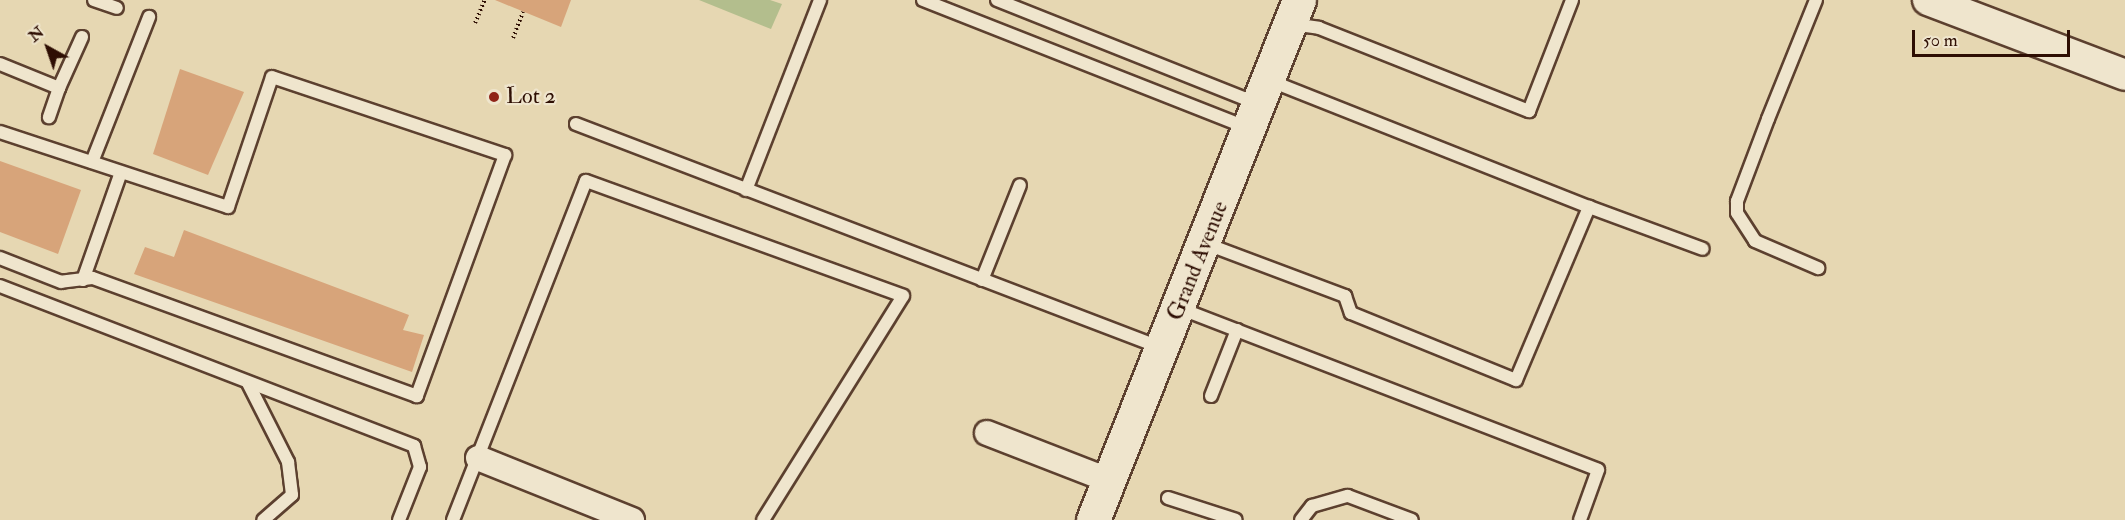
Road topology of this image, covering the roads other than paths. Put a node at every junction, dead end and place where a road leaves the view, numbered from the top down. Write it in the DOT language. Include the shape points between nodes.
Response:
graph roads {
  1 [pos="94,0"];
  2 [pos="820,0"];
  3 [pos="923,0"];
  4 [pos="997,0"];
  5 [pos="1572,0"];
  6 [pos="1816,0"];
  7 [pos="1928,0"];
  8 [pos="117,8"];
  9 [pos="1295,12"];
  10 [pos="149,17"];
  11 [pos="82,36"];
  12 [pos="0,64"];
  13 [pos="2125,75"];
  14 [pos="59,88"];
  15 [pos="1259,104"];
  16 [pos="49,117"];
  17 [pos="576,124"];
  18 [pos="0,132"];
  19 [pos="92,162"];
  20 [pos="121,172"];
  21 [pos="1020,185"];
  22 [pos="746,190"];
  23 [pos="1589,207"];
  24 [pos="1204,243"];
  25 [pos="1703,249"];
  26 [pos="0,258"];
  27 [pos="1818,268"];
  28 [pos="83,280"];
  29 [pos="982,280"];
  30 [pos="0,285"];
  31 [pos="1179,308"];
  32 [pos="1237,330"];
  33 [pos="1162,349"];
  34 [pos="248,383"];
  35 [pos="1211,396"];
  36 [pos="987,433"];
  37 [pos="478,458"];
  38 [pos="1108,480"];
  39 [pos="1168,498"];
  40 [pos="262,520"];
  41 [pos="399,520"];
  42 [pos="453,520"];
  43 [pos="632,520"];
  44 [pos="763,520"];
  45 [pos="1093,520"];
  46 [pos="1236,520"];
  47 [pos="1301,520"];
  48 [pos="1412,520"];
  49 [pos="1580,520"];
  1 -- 8 [label="lane"];
  2 -- 22 [label="lane"];
  3 -- 15 [label="lane"];
  4 -- 15 [label="lane"];
  5 -- 9 [label="lane" via="1529,111 1319,28"];
  6 -- 27 [label="lane" via="1737,201 1737,213 1755,241"];
  7 -- 13 [label="street"];
  9 -- 15 [label="main road, Grand Avenue"];
  10 -- 19 [label="lane"];
  11 -- 14 [label="lane"];
  12 -- 14 [label="lane"];
  14 -- 16 [label="lane"];
  15 -- 23 [label="lane"];
  15 -- 24 [label="main road, Grand Avenue"];
  17 -- 22 [label="lane"];
  18 -- 19 [label="lane"];
  19 -- 20 [label="lane"];
  20 -- 28 [label="lane"];
  20 -- 28 [label="lane" via="228,207 272,77 505,155 417,396 92,278"];
  21 -- 29 [label="lane"];
  22 -- 29 [label="lane"];
  23 -- 24 [label="lane" via="1516,380 1351,314 1345,296"];
  23 -- 25 [label="lane"];
  24 -- 31 [label="main road, Grand Avenue"];
  26 -- 28 [label="lane" via="61,282"];
  29 -- 33 [label="lane"];
  30 -- 34 [label="lane"];
  31 -- 32 [label="lane"];
  31 -- 33 [label="main road, Grand Avenue"];
  32 -- 35 [label="lane"];
  32 -- 49 [label="lane" via="1598,470"];
  33 -- 38 [label="main road, Grand Avenue"];
  34 -- 40 [label="lane" via="288,462 292,495"];
  34 -- 41 [label="lane" via="414,446 420,467"];
  36 -- 38 [label="street"];
  37 -- 42 [label="lane"];
  37 -- 43 [label="street"];
  37 -- 44 [label="lane" via="586,181 903,296"];
  38 -- 45 [label="main road, Grand Avenue"];
  39 -- 46 [label="lane"];
  47 -- 48 [label="lane" via="1312,506 1348,496"];
}
